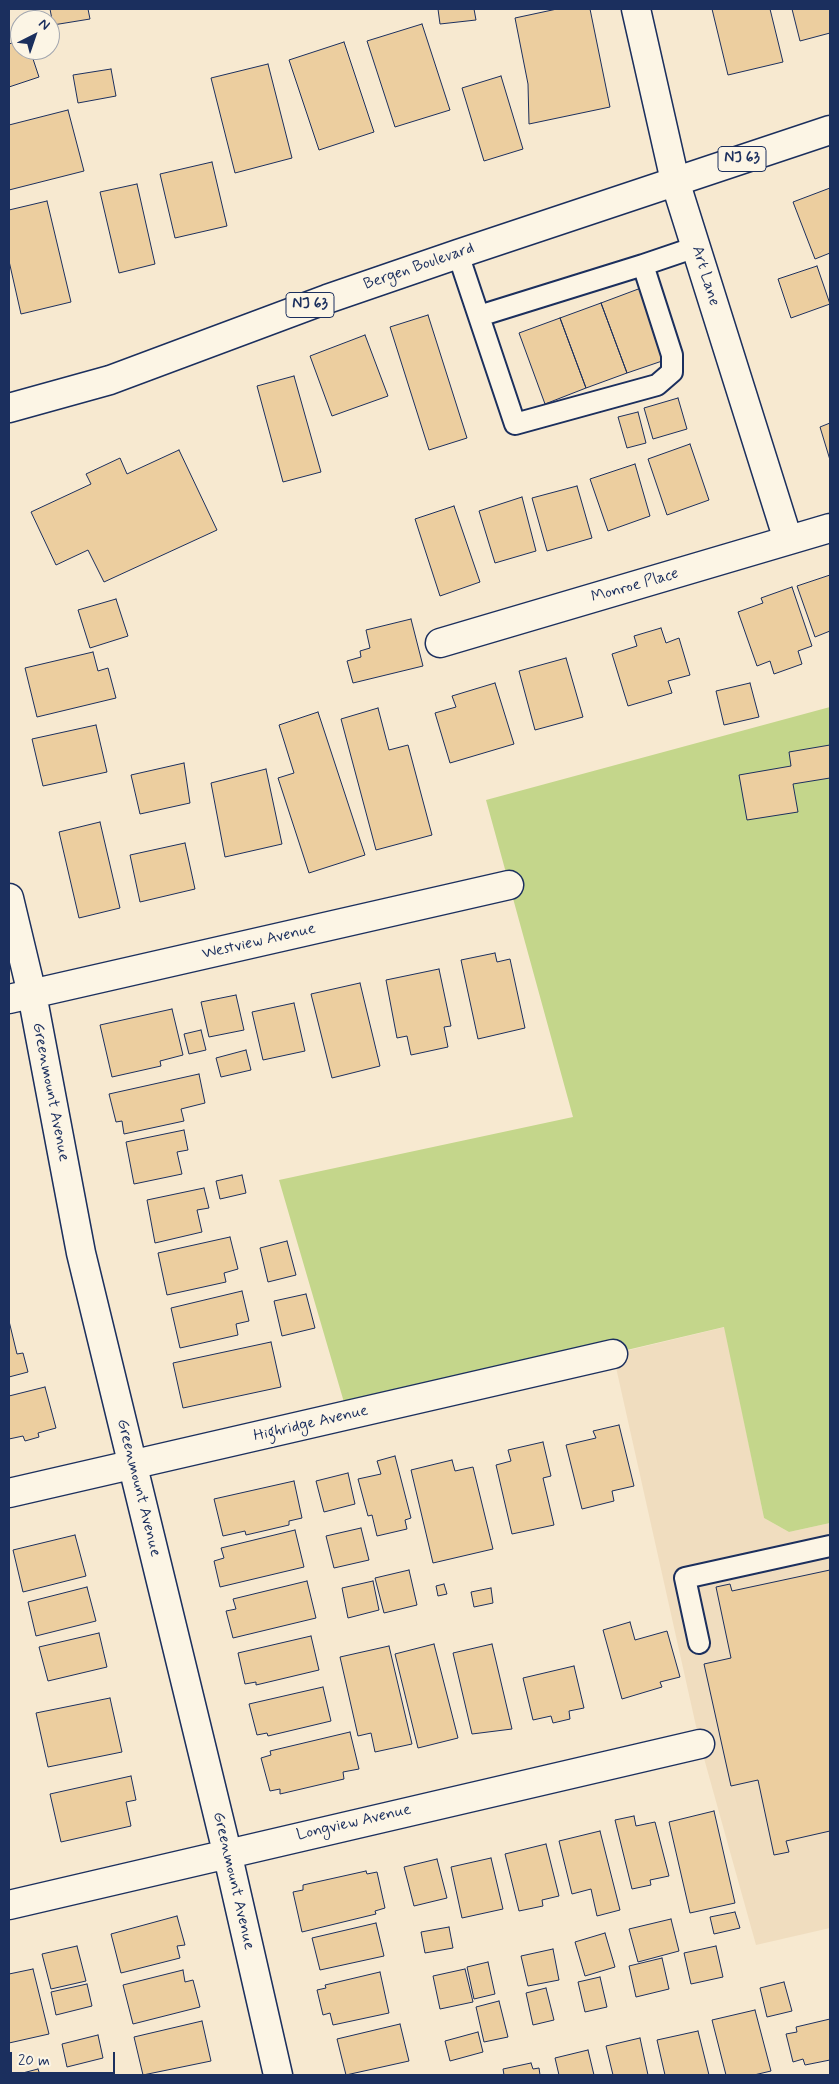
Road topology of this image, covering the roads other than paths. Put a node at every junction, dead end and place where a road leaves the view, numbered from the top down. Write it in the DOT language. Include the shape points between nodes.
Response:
graph roads {
  1 [pos="636,9"];
  2 [pos="830,130"];
  3 [pos="675,181"];
  4 [pos="696,247"];
  5 [pos="458,254"];
  6 [pos="643,265"];
  7 [pos="479,316"];
  8 [pos="9,408"];
  9 [pos="830,528"];
  10 [pos="788,540"];
  11 [pos="440,643"];
  12 [pos="509,885"];
  13 [pos="9,898"];
  14 [pos="20,996"];
  15 [pos="613,1354"];
  16 [pos="132,1463"];
  17 [pos="9,1493"];
  18 [pos="830,1546"];
  19 [pos="699,1643"];
  20 [pos="700,1744"];
  21 [pos="227,1852"];
  22 [pos="9,1905"];
  23 [pos="278,2075"];
  1 -- 3 [label="street, Art Lane"];
  2 -- 3 [label="street, Bergen Boulevard / NJ 63"];
  3 -- 4 [label="street, Art Lane"];
  3 -- 5 [label="street, Bergen Boulevard / NJ 63"];
  4 -- 6 [label="lane"];
  4 -- 10 [label="street, Art Lane"];
  5 -- 7 [label="lane"];
  5 -- 8 [label="street, Bergen Boulevard / NJ 63" via="110,380"];
  6 -- 7 [label="lane"];
  6 -- 7 [label="lane" via="672,355 672,372 657,385 515,424"];
  9 -- 10 [label="street, Monroe Place"];
  10 -- 11 [label="street, Monroe Place"];
  12 -- 14 [label="street, Westview Avenue"];
  13 -- 14 [label="street, Greenmount Avenue"];
  14 -- 16 [label="street, Greenmount Avenue"];
  15 -- 16 [label="street, Highridge Avenue"];
  16 -- 17 [label="street, Highridge Avenue"];
  16 -- 21 [label="street, Greenmount Avenue"];
  18 -- 19 [label="lane" via="685,1578"];
  20 -- 21 [label="street, Longview Avenue"];
  21 -- 22 [label="street, Longview Avenue"];
  21 -- 23 [label="street, Greenmount Avenue"];
}
